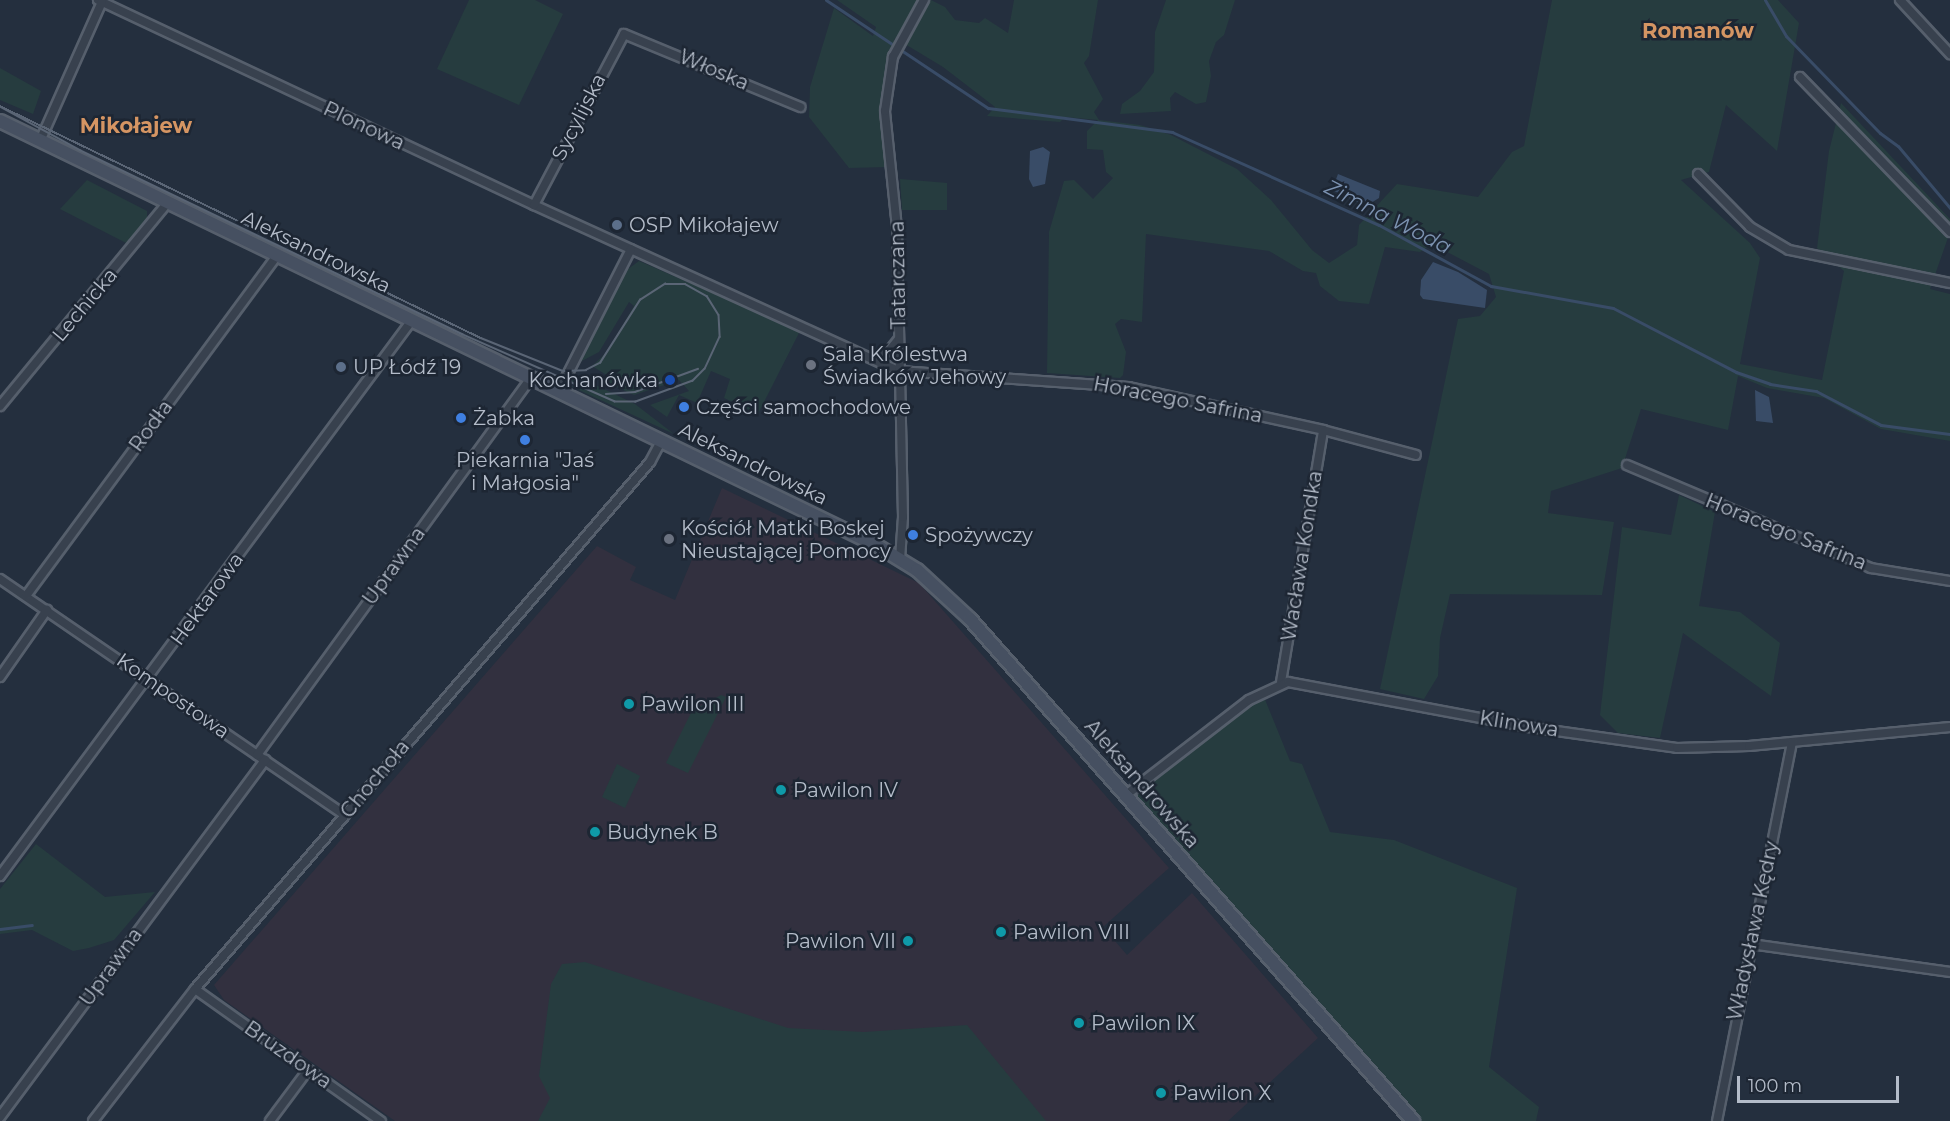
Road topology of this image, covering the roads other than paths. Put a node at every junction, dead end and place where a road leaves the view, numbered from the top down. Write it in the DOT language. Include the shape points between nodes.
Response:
graph roads {
  1 [pos="924,0"];
  2 [pos="1900,0"];
  3 [pos="100,1"];
  4 [pos="628,34"];
  5 [pos="1950,54"];
  6 [pos="1800,76"];
  7 [pos="800,107"];
  8 [pos="0,121"];
  9 [pos="40,141"];
  10 [pos="1698,174"];
  11 [pos="168,202"];
  12 [pos="534,205"];
  13 [pos="1950,232"];
  14 [pos="631,249"];
  15 [pos="277,255"];
  16 [pos="1950,283"];
  17 [pos="412,320"];
  18 [pos="899,339"];
  19 [pos="872,357"];
  20 [pos="899,371"];
  21 [pos="531,378"];
  22 [pos="559,392"];
  23 [pos="0,406"];
  24 [pos="1323,430"];
  25 [pos="661,441"];
  26 [pos="1416,455"];
  27 [pos="1627,465"];
  28 [pos="900,559"];
  29 [pos="0,579"];
  30 [pos="1950,581"];
  31 [pos="26,596"];
  32 [pos="47,610"];
  33 [pos="0,677"];
  34 [pos="149,677"];
  35 [pos="1281,682"];
  36 [pos="1950,727"];
  37 [pos="1792,742"];
  38 [pos="257,754"];
  39 [pos="265,760"];
  40 [pos="1125,795"];
  41 [pos="345,815"];
  42 [pos="0,876"];
  43 [pos="1750,944"];
  44 [pos="1950,972"];
  45 [pos="195,989"];
  46 [pos="309,1070"];
  47 [pos="0,1117"];
  48 [pos="93,1121"];
  49 [pos="270,1121"];
  50 [pos="381,1121"];
  51 [pos="1413,1121"];
  52 [pos="1717,1121"];
  1 -- 18 [label="street, Tatarczana" via="893,57 885,111 895,190"];
  2 -- 5 [label="street"];
  3 -- 9 [label="street"];
  3 -- 12 [label="street, Plonowa"];
  4 -- 7 [label="street, Włoska"];
  4 -- 12 [label="street, Sycylijska" via="620,37"];
  6 -- 13 [label="street"];
  8 -- 9 [label="main road, Aleksandrowska"];
  9 -- 11 [label="main road, Aleksandrowska"];
  10 -- 16 [label="street" via="1750,227 1789,250"];
  11 -- 15 [label="main road, Aleksandrowska"];
  11 -- 23 [label="street, Lechicka"];
  12 -- 14 [label="street, Plonowa"];
  14 -- 19 [label="street, Plonowa"];
  14 -- 22 [label="street"];
  15 -- 17 [label="main road, Aleksandrowska"];
  15 -- 31 [label="street, Rodła"];
  17 -- 21 [label="main road, Aleksandrowska"];
  17 -- 34 [label="street, Hektarowa"];
  18 -- 19 [label="street" via="890,350"];
  18 -- 20 [label="street, Tatarczana"];
  19 -- 20 [label="street, Plonowa"];
  20 -- 24 [label="street, Horacego Safrina" via="1128,387"];
  20 -- 28 [label="street, Tatarczana" via="903,517"];
  21 -- 22 [label="main road, Aleksandrowska"];
  21 -- 38 [label="street, Uprawna"];
  22 -- 25 [label="main road, Aleksandrowska"];
  24 -- 26 [label="street, Horacego Safrina"];
  24 -- 35 [label="street, Wacława Kondka"];
  25 -- 28 [label="main road, Aleksandrowska"];
  25 -- 41 [label="street, Chochoła" via="650,462"];
  27 -- 30 [label="street, Horacego Safrina" via="1871,568"];
  28 -- 40 [label="main road, Aleksandrowska" via="959,607"];
  29 -- 31 [label="street, Kompostowa"];
  31 -- 32 [label="street, Kompostowa"];
  32 -- 33 [label="street"];
  32 -- 34 [label="street, Kompostowa"];
  34 -- 38 [label="street, Kompostowa"];
  34 -- 42 [label="street, Hektarowa"];
  35 -- 37 [label="street, Klinowa" via="1304,683 1528,727 1655,745 1707,748"];
  35 -- 40 [label="street" via="1250,700"];
  36 -- 37 [label="street, Klinowa"];
  37 -- 43 [label="street, Władysława Kędry"];
  38 -- 39 [label="street, Kompostowa"];
  39 -- 41 [label="street, Kompostowa"];
  39 -- 47 [label="street, Uprawna"];
  40 -- 51 [label="main road, Aleksandrowska"];
  41 -- 45 [label="street, Chochoła"];
  43 -- 44 [label="street"];
  43 -- 52 [label="street, Władysława Kędry"];
  45 -- 46 [label="street, Bruzdowa"];
  45 -- 48 [label="street, Chochoła"];
  46 -- 49 [label="street"];
  46 -- 50 [label="street, Bruzdowa"];
}
